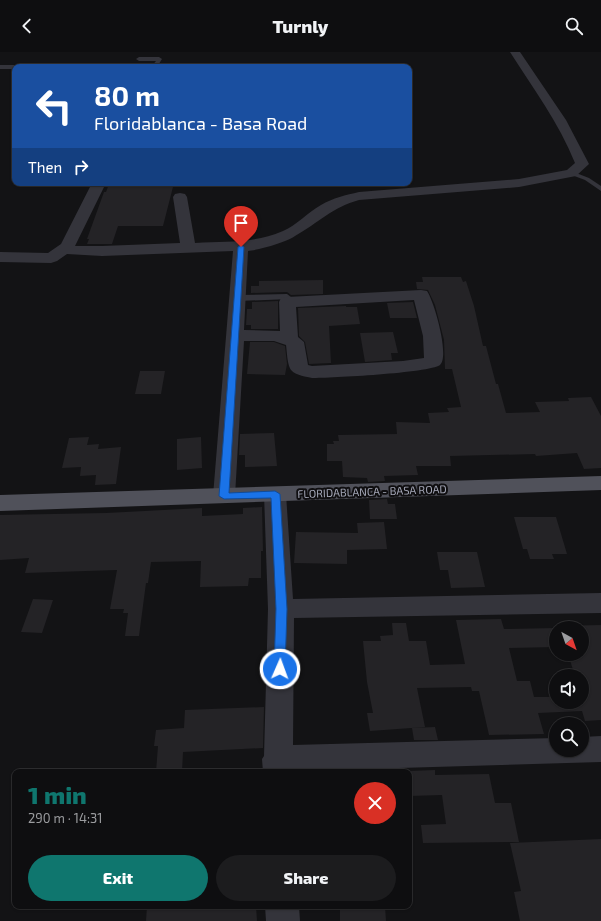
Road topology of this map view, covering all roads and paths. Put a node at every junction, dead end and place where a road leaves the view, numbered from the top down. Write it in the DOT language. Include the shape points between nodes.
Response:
graph roads {
  1 [pos="515,52"];
  2 [pos="139,58"];
  3 [pos="156,64"];
  4 [pos="0,67"];
  5 [pos="12,67"];
  6 [pos="571,173"];
  7 [pos="98,186"];
  8 [pos="601,189"];
  9 [pos="180,197"];
  10 [pos="67,247"];
  11 [pos="188,247"];
  12 [pos="241,247"];
  13 [pos="0,257"];
  14 [pos="287,296"];
  15 [pos="238,298"];
  16 [pos="236,336"];
  17 [pos="289,339"];
  18 [pos="601,483"];
  19 [pos="275,494"];
  20 [pos="224,496"];
  21 [pos="0,503"];
  22 [pos="601,603"];
  23 [pos="281,609"];
  24 [pos="601,749"];
  25 [pos="589,750"];
  26 [pos="549,751"];
  27 [pos="278,766"];
  28 [pos="282,909"];
  29 [pos="283,921"];
  1 -- 6 [label="street" via="578,153 582,164"];
  2 -- 3 [label="lane" via="159,59"];
  4 -- 5 [label="lane"];
  6 -- 8 [label="lane"];
  6 -- 12 [label="street" via="519,183 359,196 342,200 326,208 289,234"];
  7 -- 10 [label="street"];
  9 -- 11 [label="street"];
  10 -- 11 [label="street" via="68,250 75,251 102,251"];
  10 -- 13 [label="street" via="50,258"];
  11 -- 12 [label="street"];
  12 -- 15 [label="street"];
  14 -- 15 [label="lane"];
  15 -- 16 [label="street"];
  16 -- 17 [label="street" via="272,335"];
  16 -- 20 [label="street"];
  17 -- 17 [label="street" via="287,302 422,295 429,322 433,361 403,367 312,372 299,368 294,342"];
  18 -- 19 [label="main road, FLORIDABLANCA - BASA ROAD"];
  19 -- 20 [label="main road, FLORIDABLANCA - BASA ROAD"];
  19 -- 23 [label="street"];
  20 -- 21 [label="main road, FLORIDABLANCA - BASA ROAD"];
  22 -- 23 [label="street"];
  23 -- 27 [label="street"];
  24 -- 25 [label="street"];
  26 -- 27 [label="street"];
  28 -- 29 [label="street"];
}
